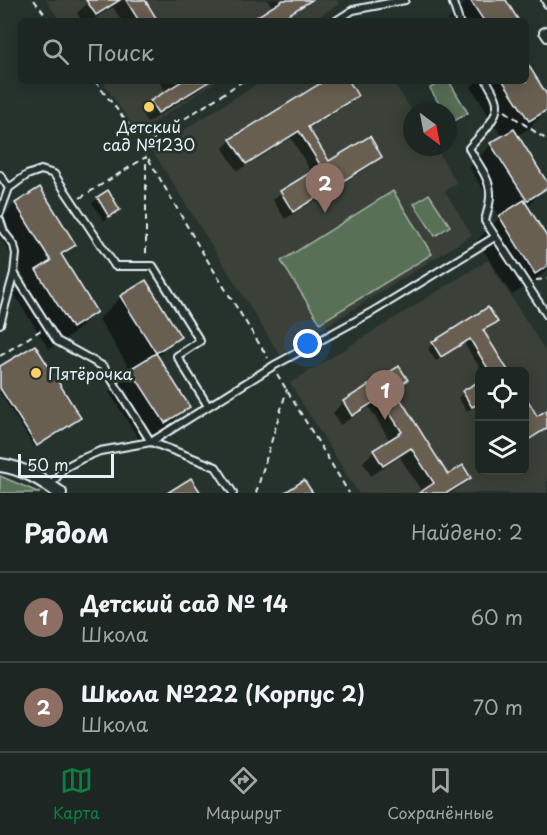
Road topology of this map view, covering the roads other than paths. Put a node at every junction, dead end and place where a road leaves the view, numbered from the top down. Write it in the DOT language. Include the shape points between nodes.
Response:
graph roads {
  1 [pos="405,0"];
  2 [pos="452,0"];
  3 [pos="544,0"];
  4 [pos="547,4"];
  5 [pos="341,18"];
  6 [pos="458,18"];
  7 [pos="547,30"];
  8 [pos="547,38"];
  9 [pos="488,84"];
  10 [pos="0,175"];
  11 [pos="9,188"];
  12 [pos="0,213"];
  13 [pos="0,220"];
  14 [pos="495,237"];
  15 [pos="14,273"];
  16 [pos="547,315"];
  17 [pos="0,324"];
  18 [pos="208,406"];
  19 [pos="151,442"];
  20 [pos="0,465"];
  21 [pos="55,489"];
  22 [pos="232,493"];
  1 -- 5 [label="lane" via="353,10"];
  2 -- 6 [label="lane"];
  3 -- 4 [label="lane"];
  7 -- 8 [label="lane" via="543,32"];
  9 -- 14 [label="lane" via="497,106 489,125 468,148 486,177 490,192 485,221"];
  10 -- 11 [label="lane"];
  11 -- 12 [label="lane"];
  11 -- 18 [label="lane" via="41,170 54,174 115,266 153,266 200,341 177,356"];
  13 -- 15 [label="lane" via="14,245"];
  14 -- 16 [label="lane"];
  14 -- 18 [label="lane"];
  15 -- 17 [label="lane"];
  15 -- 19 [label="lane" via="57,341 104,366"];
  18 -- 19 [label="lane"];
  19 -- 21 [label="lane" via="81,459 64,468"];
  19 -- 22 [label="lane" via="216,468"];
  20 -- 21 [label="street" via="29,473"];
}
